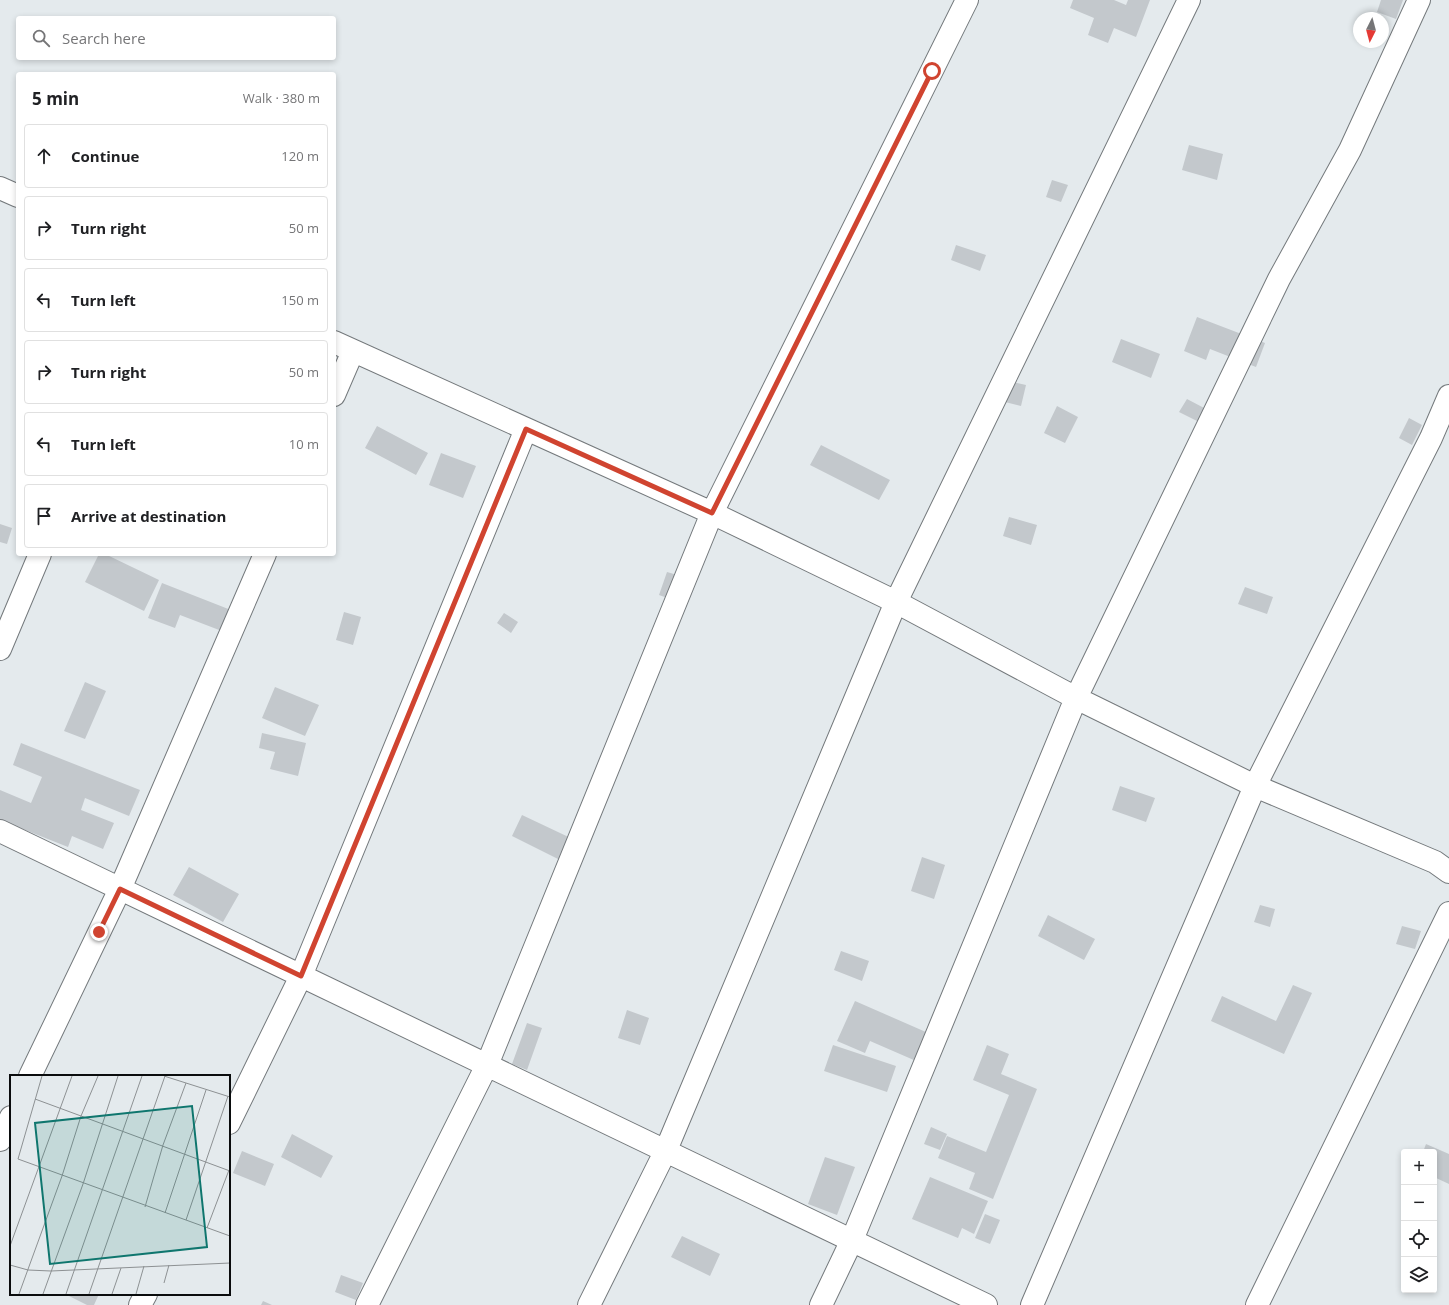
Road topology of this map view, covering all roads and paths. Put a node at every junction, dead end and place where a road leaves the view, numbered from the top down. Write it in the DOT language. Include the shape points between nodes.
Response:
graph roads {
  1 [pos="967,0"];
  2 [pos="1189,0"];
  3 [pos="1419,0"];
  4 [pos="0,188"];
  5 [pos="16,195"];
  6 [pos="344,346"];
  7 [pos="336,385"];
  8 [pos="1449,396"];
  9 [pos="526,429"];
  10 [pos="712,513"];
  11 [pos="39,556"];
  12 [pos="264,556"];
  13 [pos="896,602"];
  14 [pos="0,649"];
  15 [pos="1076,698"];
  16 [pos="1255,786"];
  17 [pos="0,831"];
  18 [pos="1449,872"];
  19 [pos="120,889"];
  20 [pos="1449,913"];
  21 [pos="301,976"];
  22 [pos="487,1065"];
  23 [pos="30,1075"];
  24 [pos="10,1119"];
  25 [pos="230,1121"];
  26 [pos="0,1140"];
  27 [pos="666,1150"];
  28 [pos="852,1240"];
  29 [pos="145,1295"];
  30 [pos="140,1305"];
  31 [pos="367,1305"];
  32 [pos="589,1305"];
  33 [pos="821,1305"];
  34 [pos="986,1305"];
  35 [pos="1032,1305"];
  36 [pos="1257,1305"];
  1 -- 10 [label="street"];
  2 -- 13 [label="street"];
  3 -- 15 [label="street" via="1350,150 1279,279"];
  4 -- 5 [label="street"];
  6 -- 7 [label="street"];
  6 -- 9 [label="street"];
  8 -- 16 [label="street"];
  9 -- 10 [label="street"];
  9 -- 21 [label="street"];
  10 -- 13 [label="street"];
  10 -- 22 [label="street"];
  11 -- 14 [label="street"];
  12 -- 19 [label="street"];
  13 -- 15 [label="street"];
  13 -- 27 [label="street"];
  15 -- 16 [label="street"];
  15 -- 28 [label="street"];
  16 -- 18 [label="street" via="1435,862"];
  16 -- 35 [label="street"];
  17 -- 19 [label="street"];
  19 -- 21 [label="street"];
  19 -- 23 [label="street"];
  20 -- 36 [label="street"];
  21 -- 22 [label="street"];
  21 -- 25 [label="street"];
  22 -- 27 [label="street"];
  22 -- 31 [label="street"];
  24 -- 26 [label="street"];
  27 -- 28 [label="street"];
  27 -- 32 [label="street"];
  28 -- 33 [label="street"];
  28 -- 34 [label="street"];
  29 -- 30 [label="street"];
}
